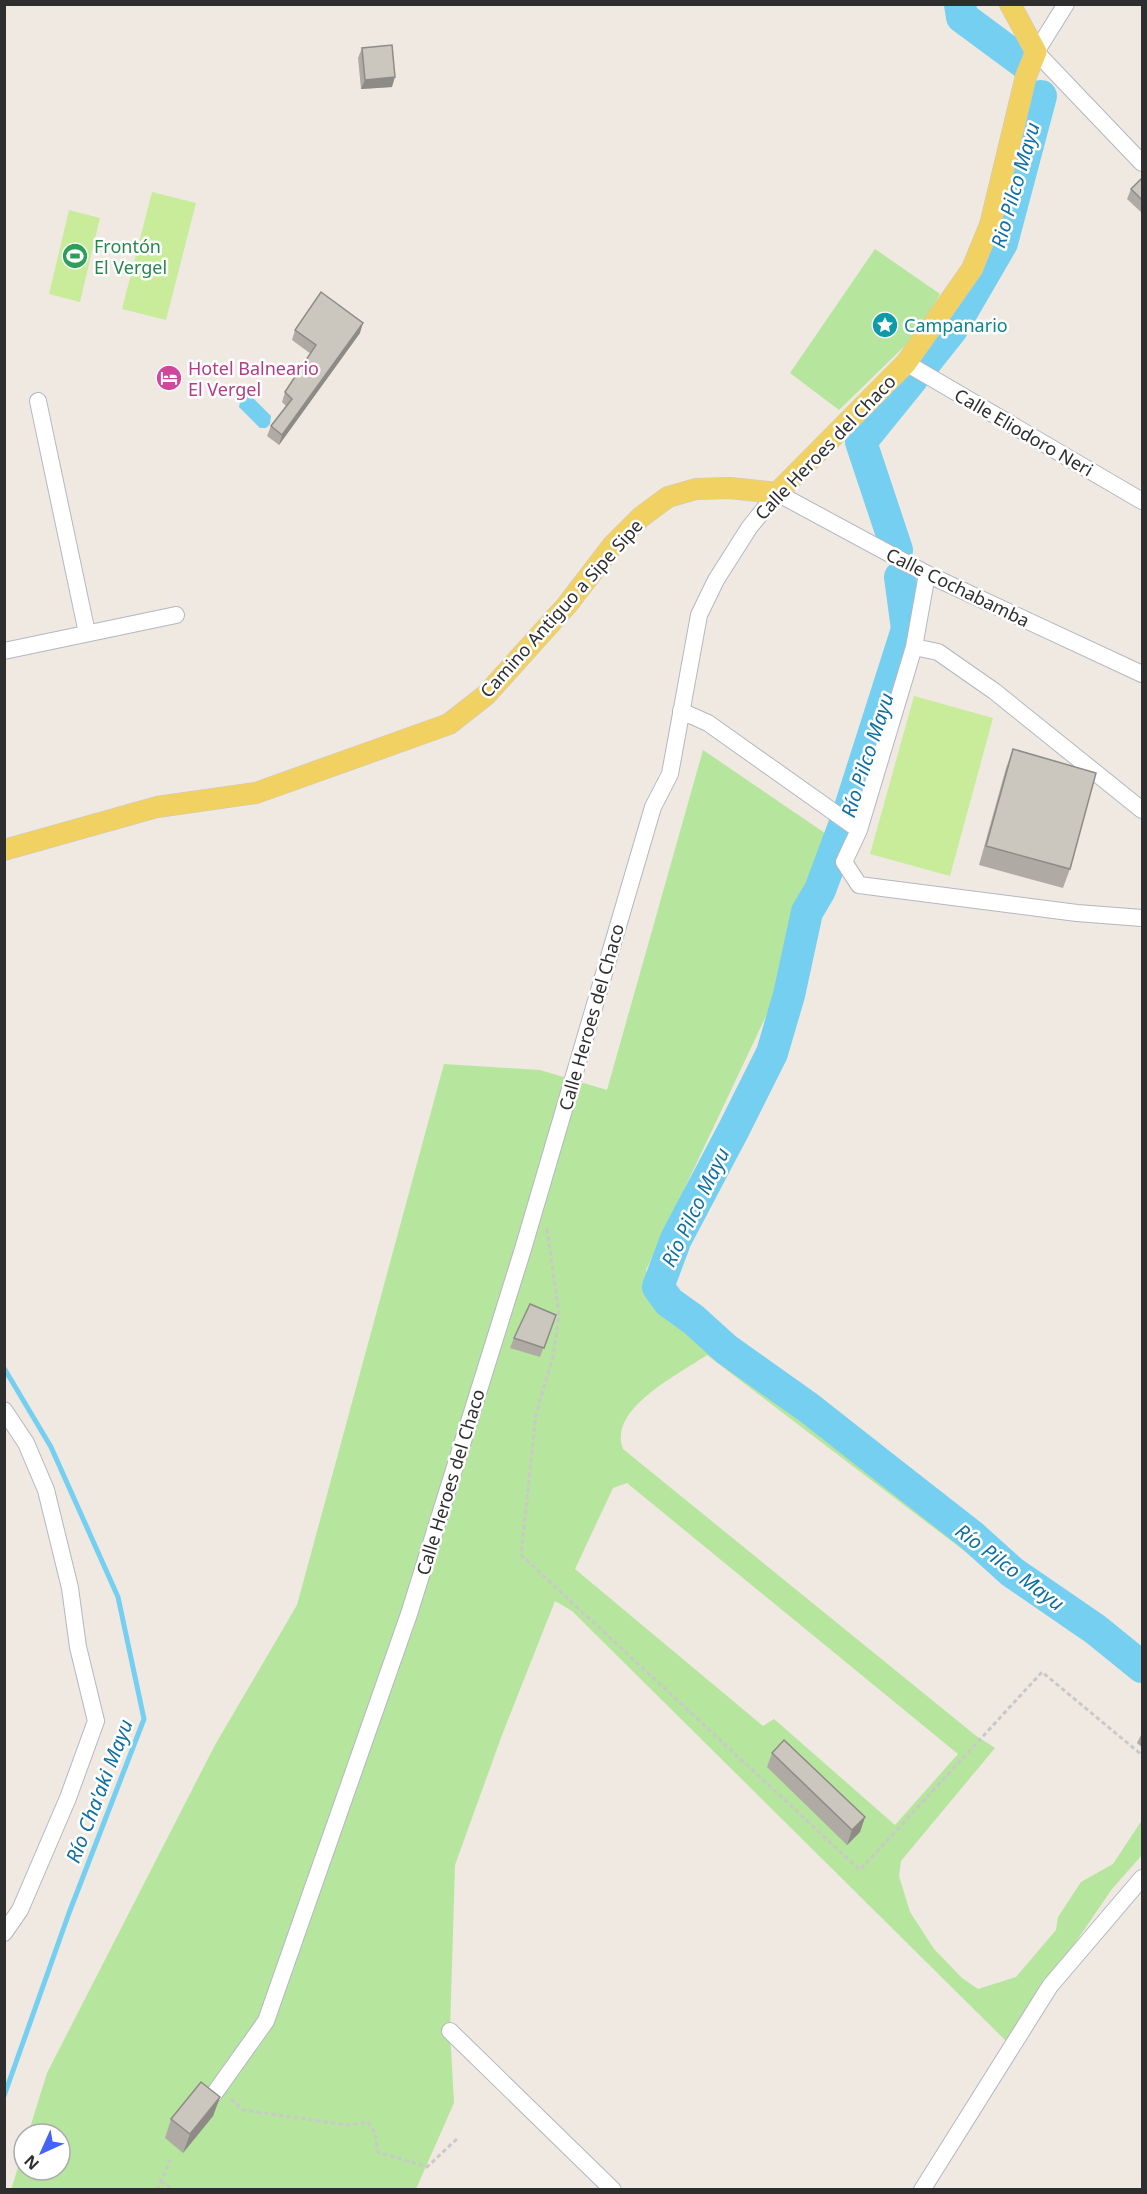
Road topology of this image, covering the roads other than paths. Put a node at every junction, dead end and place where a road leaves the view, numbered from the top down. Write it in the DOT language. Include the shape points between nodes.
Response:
graph roads {
  1 [pos="1010,4"];
  2 [pos="1066,4"];
  3 [pos="1036,52"];
  4 [pos="1143,163"];
  5 [pos="906,363"];
  6 [pos="38,401"];
  7 [pos="777,493"];
  8 [pos="1143,501"];
  9 [pos="927,574"];
  10 [pos="176,615"];
  11 [pos="87,633"];
  12 [pos="914,647"];
  13 [pos="4,651"];
  14 [pos="1143,674"];
  15 [pos="681,711"];
  16 [pos="1143,810"];
  17 [pos="860,830"];
  18 [pos="4,850"];
  19 [pos="1143,918"];
  20 [pos="4,1410"];
  21 [pos="1143,1878"];
  22 [pos="4,1933"];
  23 [pos="450,2031"];
  24 [pos="216,2091"];
  25 [pos="613,2190"];
  26 [pos="922,2190"];
  1 -- 3 [label="main road"];
  2 -- 3 [label="street, Calle Heroes del Chaco"];
  3 -- 4 [label="street"];
  3 -- 5 [label="main road, Calle Heroes del Chaco" via="1026,76 990,225 972,269"];
  5 -- 7 [label="main road, Calle Heroes del Chaco"];
  5 -- 8 [label="street, Calle Eliodoro Neri"];
  6 -- 11 [label="street"];
  7 -- 9 [label="street, Calle Cochabamba"];
  7 -- 15 [label="street, Calle Heroes del Chaco" via="743,537 699,615"];
  7 -- 18 [label="main road, Camino Antiguo a Sipe Sipe" via="696,489 668,497 613,545 567,605 486,695 448,724 256,793 157,807"];
  9 -- 12 [label="street"];
  9 -- 14 [label="street, Calle Cochabamba"];
  10 -- 11 [label="street"];
  11 -- 13 [label="street"];
  12 -- 16 [label="street" via="938,652 994,691"];
  12 -- 17 [label="street"];
  15 -- 17 [label="street" via="708,723"];
  15 -- 24 [label="street, Calle Heroes del Chaco" via="670,774 652,807 523,1249 409,1614 266,2021"];
  17 -- 19 [label="street" via="844,862 859,885"];
  20 -- 22 [label="street" via="26,1443 45,1490 70,1588 78,1647 96,1721 20,1910"];
  21 -- 26 [label="street" via="1050,1986"];
  23 -- 25 [label="street"];
}
